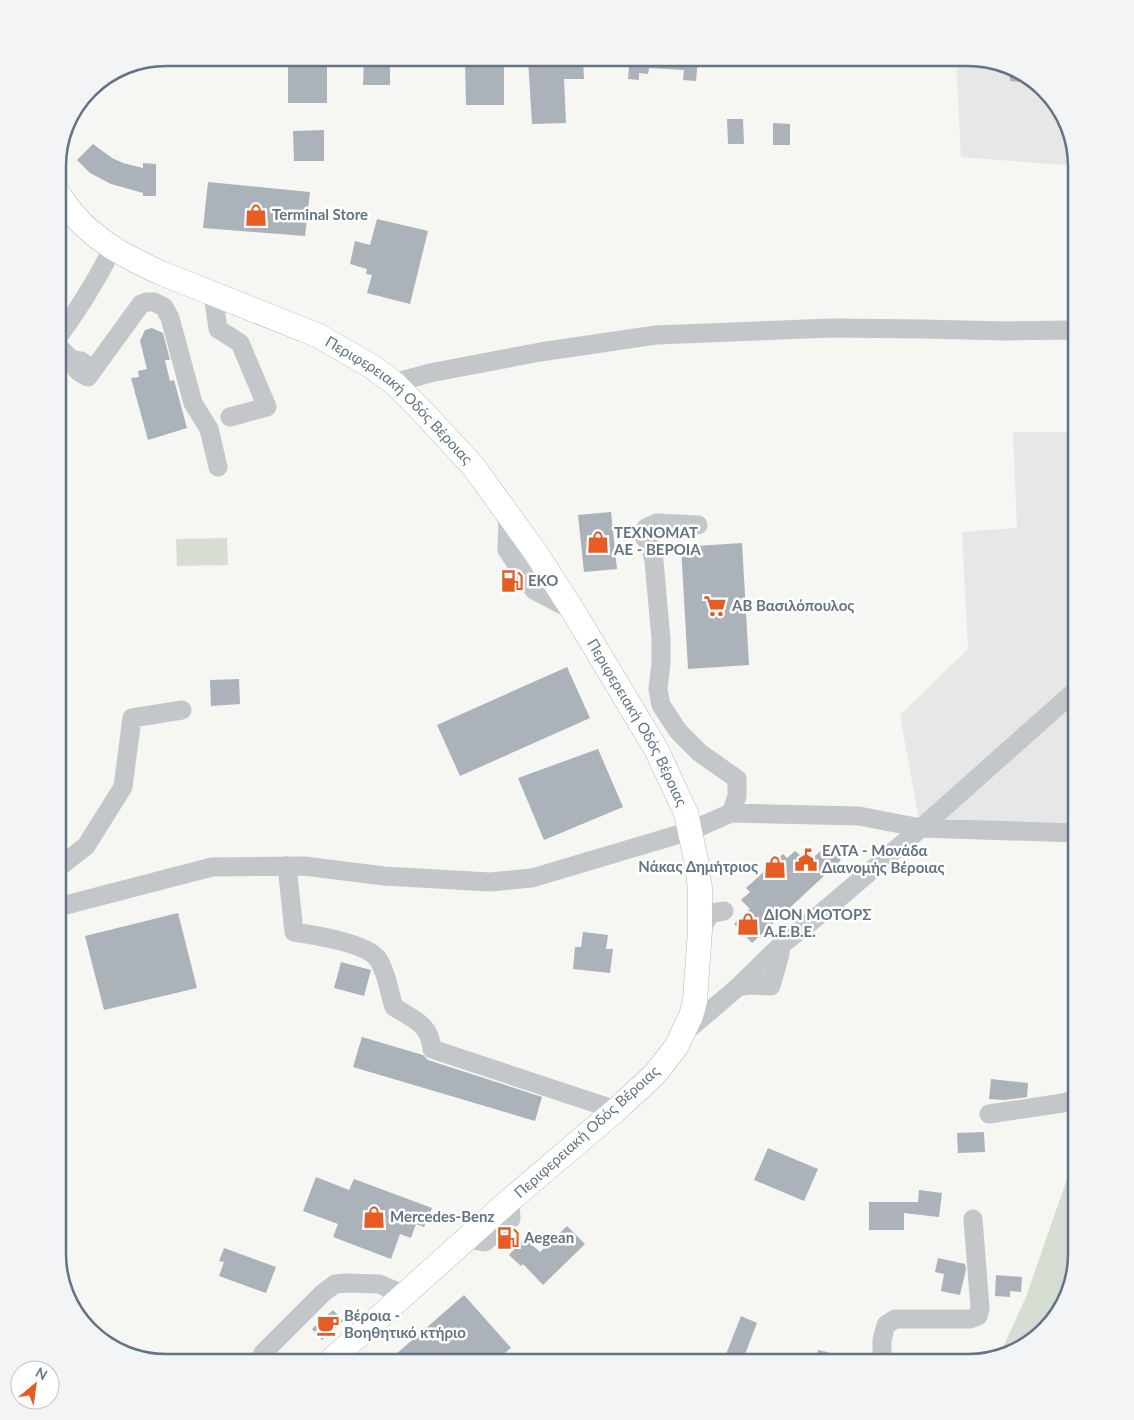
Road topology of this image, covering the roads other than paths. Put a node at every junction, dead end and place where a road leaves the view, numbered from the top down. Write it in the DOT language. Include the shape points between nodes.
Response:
graph roads {
  1 [pos="66,204"];
  2 [pos="113,248"];
  3 [pos="213,294"];
  4 [pos="66,326"];
  5 [pos="1068,330"];
  6 [pos="66,354"];
  7 [pos="394,383"];
  8 [pos="230,418"];
  9 [pos="218,466"];
  10 [pos="698,525"];
  11 [pos="1068,697"];
  12 [pos="182,710"];
  13 [pos="731,813"];
  14 [pos="920,828"];
  15 [pos="690,831"];
  16 [pos="1068,833"];
  17 [pos="66,862"];
  18 [pos="286,866"];
  19 [pos="66,905"];
  20 [pos="724,911"];
  21 [pos="700,930"];
  22 [pos="683,1034"];
  23 [pos="1068,1101"];
  24 [pos="616,1110"];
  25 [pos="990,1114"];
  26 [pos="973,1219"];
  27 [pos="405,1295"];
  28 [pos="262,1354"];
  29 [pos="338,1354"];
  30 [pos="882,1354"];
  1 -- 2 [label="main road, Περιφερειακή Οδός Βέροιας"];
  2 -- 3 [label="main road, Περιφερειακή Οδός Βέροιας" via="145,266"];
  2 -- 4 [label="street"];
  3 -- 7 [label="main road, Περιφερειακή Οδός Βέροιας" via="317,335"];
  3 -- 8 [label="street" via="218,329 240,343 268,407"];
  5 -- 7 [label="street" via="831,328 656,335 540,352"];
  6 -- 9 [label="street" via="74,367 88,377 141,304 154,302 164,307 170,318 193,403 209,429"];
  7 -- 15 [label="main road, Περιφερειακή Οδός Βέροιας" via="472,466 536,553 656,749 686,813"];
  10 -- 13 [label="street" via="658,523 646,528 642,535 650,545 654,561 662,639 658,689 661,705 678,731 700,753 737,779 738,796"];
  11 -- 14 [label="street"];
  12 -- 17 [label="street" via="132,718 123,787 86,846"];
  13 -- 14 [label="street" via="859,816"];
  13 -- 15 [label="street"];
  14 -- 16 [label="street"];
  14 -- 22 [label="street" via="781,945"];
  15 -- 18 [label="street" via="532,878 490,882"];
  15 -- 21 [label="main road, Περιφερειακή Οδός Βέροιας" via="700,888"];
  18 -- 19 [label="street" via="212,867"];
  18 -- 24 [label="street" via="294,932 364,948 377,958 394,1007 424,1026 432,1039 432,1049"];
  20 -- 21 [label="street" via="712,913"];
  21 -- 22 [label="main road, Περιφερειακή Οδός Βέροιας" via="695,1001"];
  22 -- 24 [label="main road, Περιφερειακή Οδός Βέροιας" via="655,1074"];
  23 -- 25 [label="street"];
  24 -- 27 [label="main road, Περιφερειακή Οδός Βέροιας"];
  26 -- 30 [label="street" via="978,1316 970,1319 895,1319 886,1325"];
  27 -- 28 [label="street" via="379,1284 335,1284 322,1293"];
  27 -- 29 [label="main road, Περιφερειακή Οδός Βέροιας"];
}
